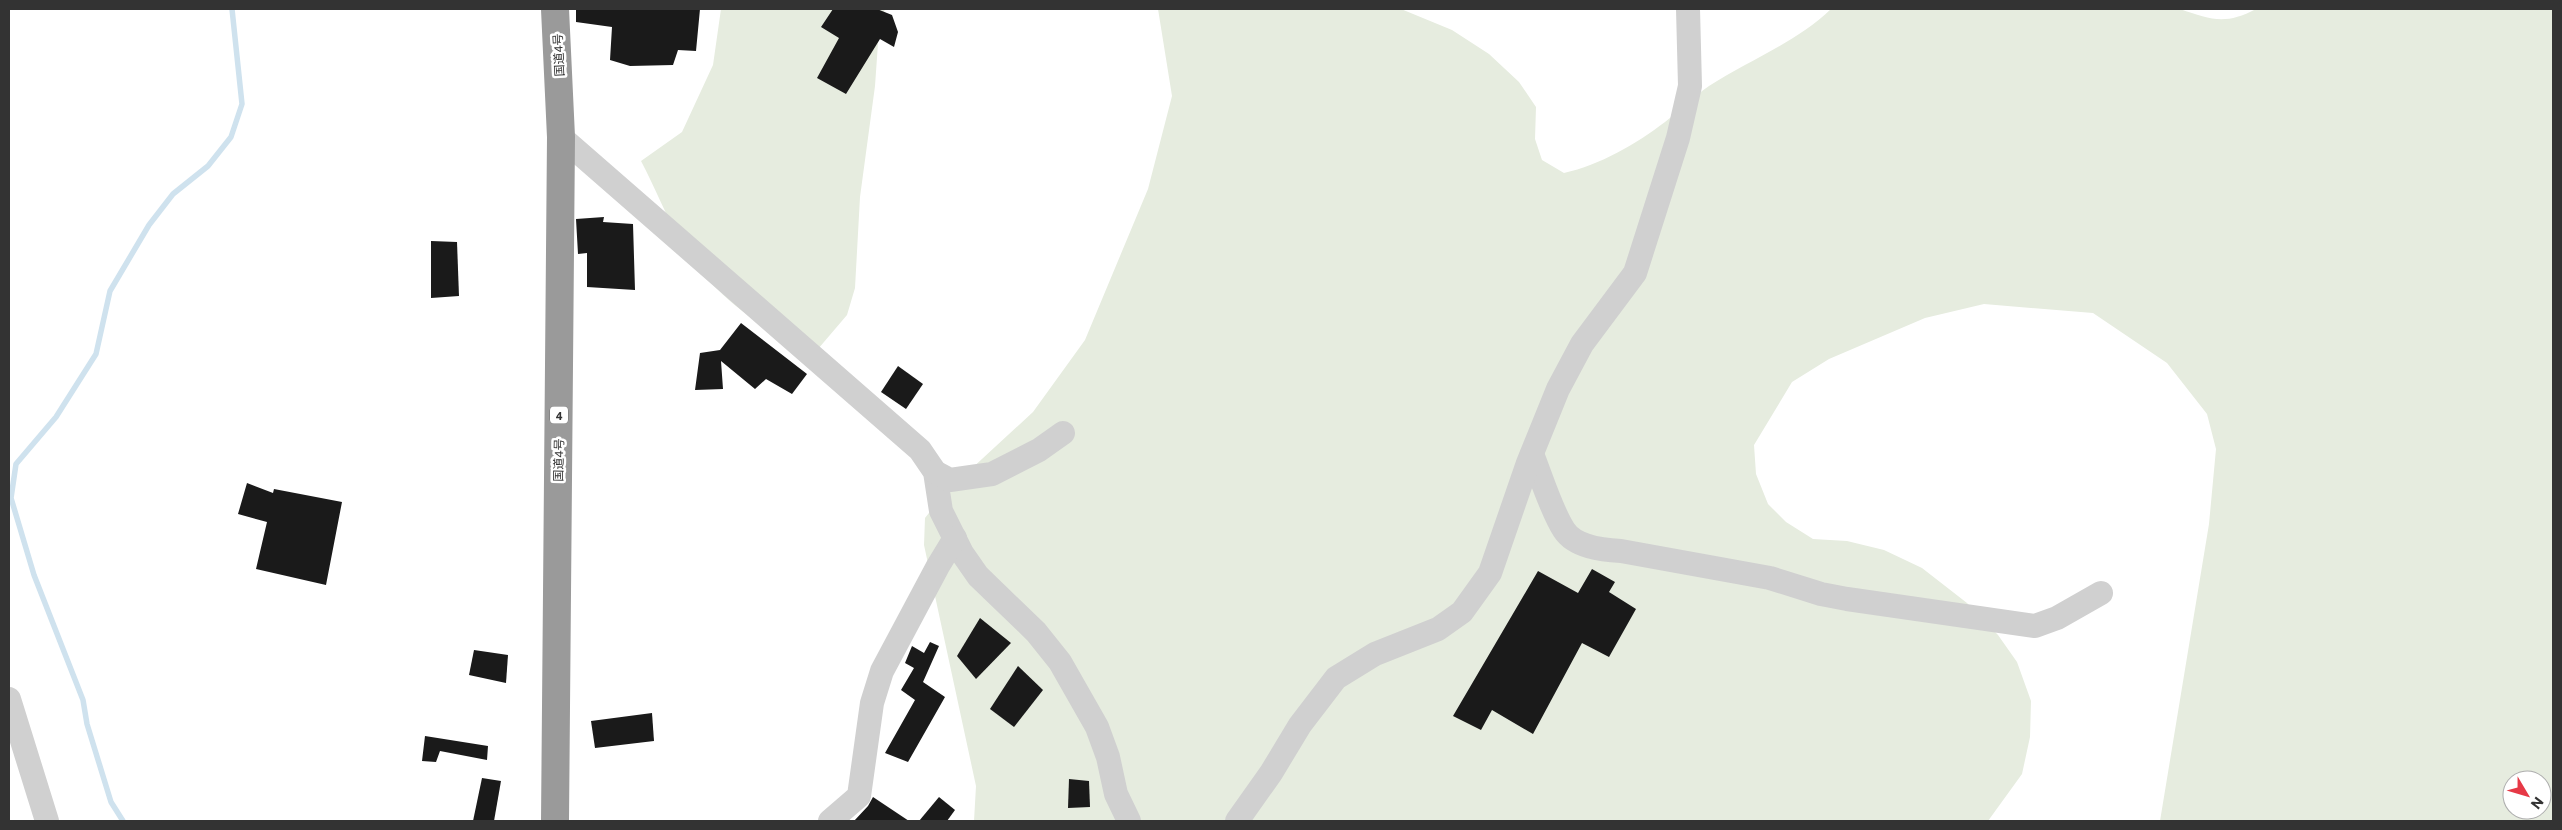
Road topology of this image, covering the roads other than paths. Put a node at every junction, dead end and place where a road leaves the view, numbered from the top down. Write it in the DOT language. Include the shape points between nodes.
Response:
graph roads {
  1 [pos="555,9"];
  2 [pos="1688,9"];
  3 [pos="561,137"];
  4 [pos="1063,434"];
  5 [pos="1532,454"];
  6 [pos="935,472"];
  7 [pos="955,538"];
  8 [pos="2101,593"];
  9 [pos="9,699"];
  10 [pos="47,821"];
  11 [pos="555,821"];
  12 [pos="830,821"];
  13 [pos="1129,821"];
  14 [pos="1237,821"];
  1 -- 3 [label="highway, 国道4号 / 4"];
  2 -- 5 [label="street" via="1690,86 1678,138 1636,273 1582,344 1558,389"];
  3 -- 6 [label="street" via="920,450"];
  3 -- 11 [label="highway, 国道4号 / 4"];
  4 -- 6 [label="street" via="992,474 950,480"];
  5 -- 8 [label="street" via="1564,531 1578,542 1600,550 1770,578 1847,599 2035,626 2057,618"];
  5 -- 14 [label="street" via="1490,573 1462,612 1438,629 1375,654 1336,678 1300,725"];
  6 -- 7 [label="street" via="941,511"];
  7 -- 12 [label="street" via="882,671 872,703 859,796"];
  7 -- 13 [label="street" via="978,576 1036,632 1060,662 1097,727 1116,794"];
  9 -- 10 [label="street"];
}
